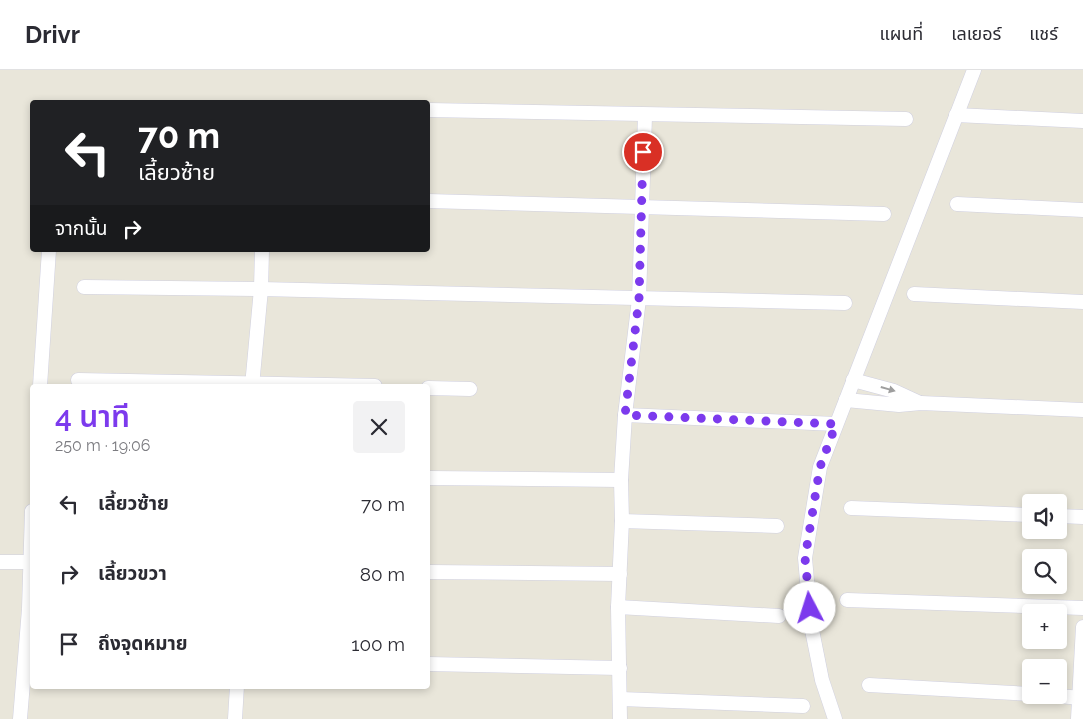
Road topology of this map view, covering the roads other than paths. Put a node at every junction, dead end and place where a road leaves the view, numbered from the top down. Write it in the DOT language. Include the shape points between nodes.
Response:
graph roads {
  1 [pos="974,70"];
  2 [pos="430,110"];
  3 [pos="956,115"];
  4 [pos="644,116"];
  5 [pos="906,119"];
  6 [pos="1083,121"];
  7 [pos="430,201"];
  8 [pos="957,204"];
  9 [pos="642,206"];
  10 [pos="1083,210"];
  11 [pos="884,214"];
  12 [pos="49,252"];
  13 [pos="262,252"];
  14 [pos="84,287"];
  15 [pos="261,289"];
  16 [pos="914,294"];
  17 [pos="639,299"];
  18 [pos="1083,302"];
  19 [pos="845,303"];
  20 [pos="78,380"];
  21 [pos="853,380"];
  22 [pos="40,384"];
  23 [pos="217,384"];
  24 [pos="252,384"];
  25 [pos="430,388"];
  26 [pos="470,389"];
  27 [pos="846,400"];
  28 [pos="921,403"];
  29 [pos="1083,410"];
  30 [pos="625,415"];
  31 [pos="836,424"];
  32 [pos="430,478"];
  33 [pos="621,480"];
  34 [pos="851,508"];
  35 [pos="1022,515"];
  36 [pos="1067,516"];
  37 [pos="1083,516"];
  38 [pos="622,521"];
  39 [pos="777,526"];
  40 [pos="30,545"];
  41 [pos="0,562"];
  42 [pos="29,562"];
  43 [pos="430,572"];
  44 [pos="620,574"];
  45 [pos="846,600"];
  46 [pos="618,607"];
  47 [pos="1083,608"];
  48 [pos="779,616"];
  49 [pos="1083,627"];
  50 [pos="430,664"];
  51 [pos="620,668"];
  52 [pos="870,685"];
  53 [pos="237,689"];
  54 [pos="1022,693"];
  55 [pos="1067,697"];
  56 [pos="1081,698"];
  57 [pos="621,699"];
  58 [pos="802,706"];
  59 [pos="20,719"];
  60 [pos="235,719"];
  61 [pos="620,719"];
  62 [pos="835,719"];
  63 [pos="1078,719"];
  1 -- 3 [label="street"];
  2 -- 4 [label="street"];
  3 -- 6 [label="street"];
  3 -- 21 [label="street"];
  4 -- 5 [label="street"];
  4 -- 9 [label="street"];
  7 -- 9 [label="street"];
  8 -- 10 [label="street"];
  9 -- 11 [label="street"];
  9 -- 17 [label="street"];
  12 -- 22 [label="street"];
  13 -- 15 [label="street"];
  14 -- 15 [label="street"];
  15 -- 17 [label="street"];
  15 -- 24 [label="street"];
  16 -- 18 [label="street"];
  17 -- 19 [label="street"];
  17 -- 30 [label="street"];
  20 -- 23 [label="street"];
  21 -- 27 [label="street"];
  21 -- 28 [label="street, one-way" via="894,391"];
  25 -- 26 [label="street"];
  27 -- 28 [label="street" via="899,405"];
  27 -- 31 [label="street"];
  28 -- 29 [label="street"];
  30 -- 31 [label="street"];
  30 -- 33 [label="street"];
  31 -- 62 [label="street" via="820,467 805,558 811,625 822,680"];
  32 -- 33 [label="street"];
  33 -- 38 [label="street"];
  34 -- 35 [label="street"];
  36 -- 37 [label="street"];
  38 -- 39 [label="street"];
  38 -- 44 [label="street"];
  40 -- 42 [label="street"];
  41 -- 42 [label="street"];
  42 -- 59 [label="street" via="29,609"];
  43 -- 44 [label="street"];
  44 -- 46 [label="street"];
  45 -- 47 [label="street"];
  46 -- 48 [label="street"];
  46 -- 51 [label="street"];
  49 -- 56 [label="street"];
  50 -- 51 [label="street"];
  51 -- 57 [label="street"];
  52 -- 54 [label="street"];
  53 -- 60 [label="street"];
  55 -- 56 [label="street"];
  56 -- 63 [label="street"];
  57 -- 58 [label="street"];
  57 -- 61 [label="street"];
}
